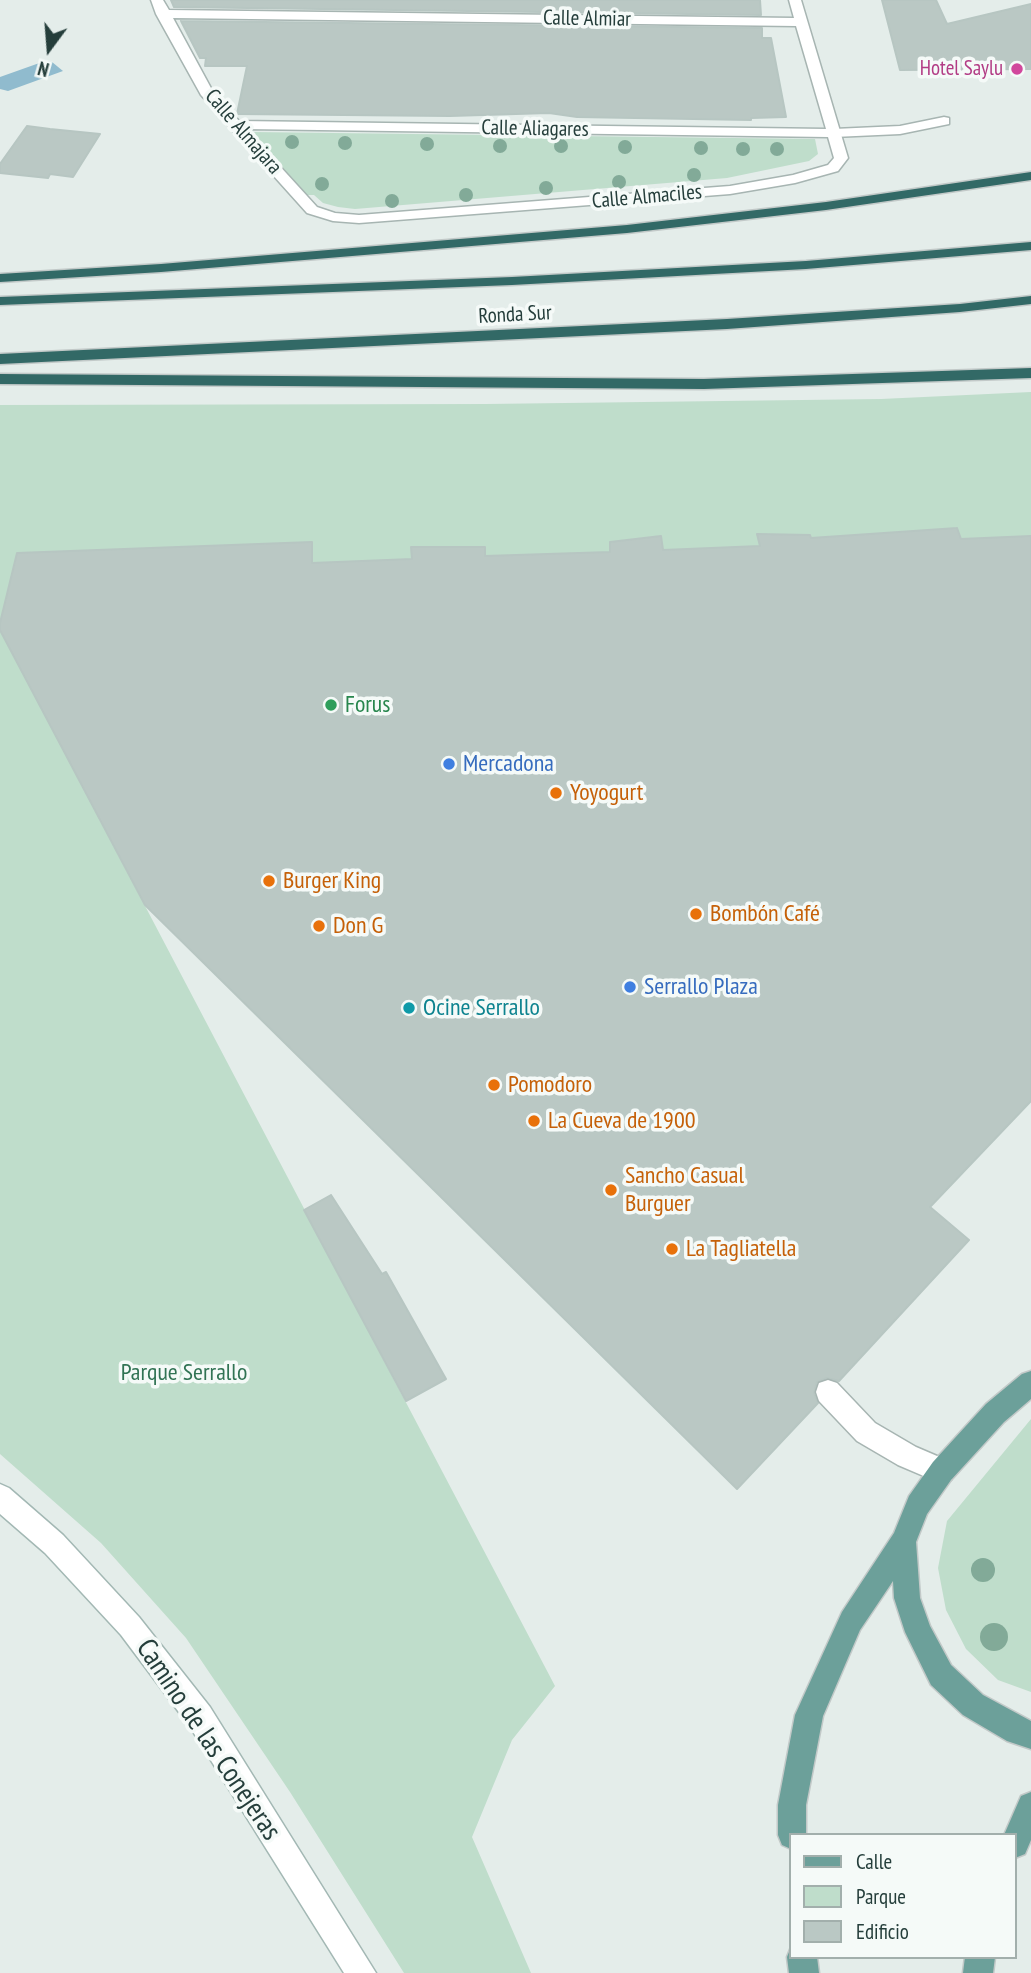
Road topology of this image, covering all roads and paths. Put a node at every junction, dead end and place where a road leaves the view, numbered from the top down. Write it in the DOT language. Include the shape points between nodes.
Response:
graph roads {
  1 [pos="157,0"];
  2 [pos="794,0"];
  3 [pos="162,14"];
  4 [pos="801,22"];
  5 [pos="944,121"];
  6 [pos="235,125"];
  7 [pos="834,133"];
  8 [pos="1031,176"];
  9 [pos="291,188"];
  10 [pos="1031,246"];
  11 [pos="0,278"];
  12 [pos="1031,300"];
  13 [pos="0,301"];
  14 [pos="0,359"];
  15 [pos="1031,373"];
  16 [pos="0,379"];
  17 [pos="1031,1383"];
  18 [pos="828,1392"];
  19 [pos="942,1471"];
  20 [pos="0,1497"];
  21 [pos="903,1542"];
  22 [pos="1031,1735"];
  23 [pos="1031,1806"];
  24 [pos="792,1833"];
  25 [pos="1017,1839"];
  26 [pos="361,1973"];
  1 -- 3 [label="street, Calle Almajara"];
  2 -- 4 [label="street, Calle Almaciles"];
  3 -- 4 [label="street, Calle Almiar"];
  3 -- 6 [label="street, Calle Almajara" via="206,92"];
  4 -- 7 [label="street, Calle Almaciles"];
  5 -- 7 [label="street, Calle Aliagares" via="900,130"];
  6 -- 7 [label="street, Calle Aliagares"];
  6 -- 9 [label="street, Calle Almajara"];
  7 -- 9 [label="street, Calle Almaciles" via="841,158 833,168 730,190 359,219 312,210"];
  8 -- 11 [label="highway" via="627,229"];
  10 -- 13 [label="highway, Ronda Sur" via="605,276"];
  12 -- 14 [label="highway, Ronda Sur" via="713,325"];
  15 -- 16 [label="highway" via="704,384"];
  17 -- 19 [label="main road" via="995,1413"];
  18 -- 19 [label="street" via="866,1432"];
  19 -- 21 [label="main road" via="918,1505"];
  20 -- 26 [label="street, Camino de las Conejeras" via="54,1544 122,1617 200,1717"];
  21 -- 22 [label="main road" via="907,1598 918,1632 941,1675 973,1705"];
  21 -- 24 [label="main road" via="852,1621 809,1715 792,1805"];
  23 -- 25 [label="main road"];
}
